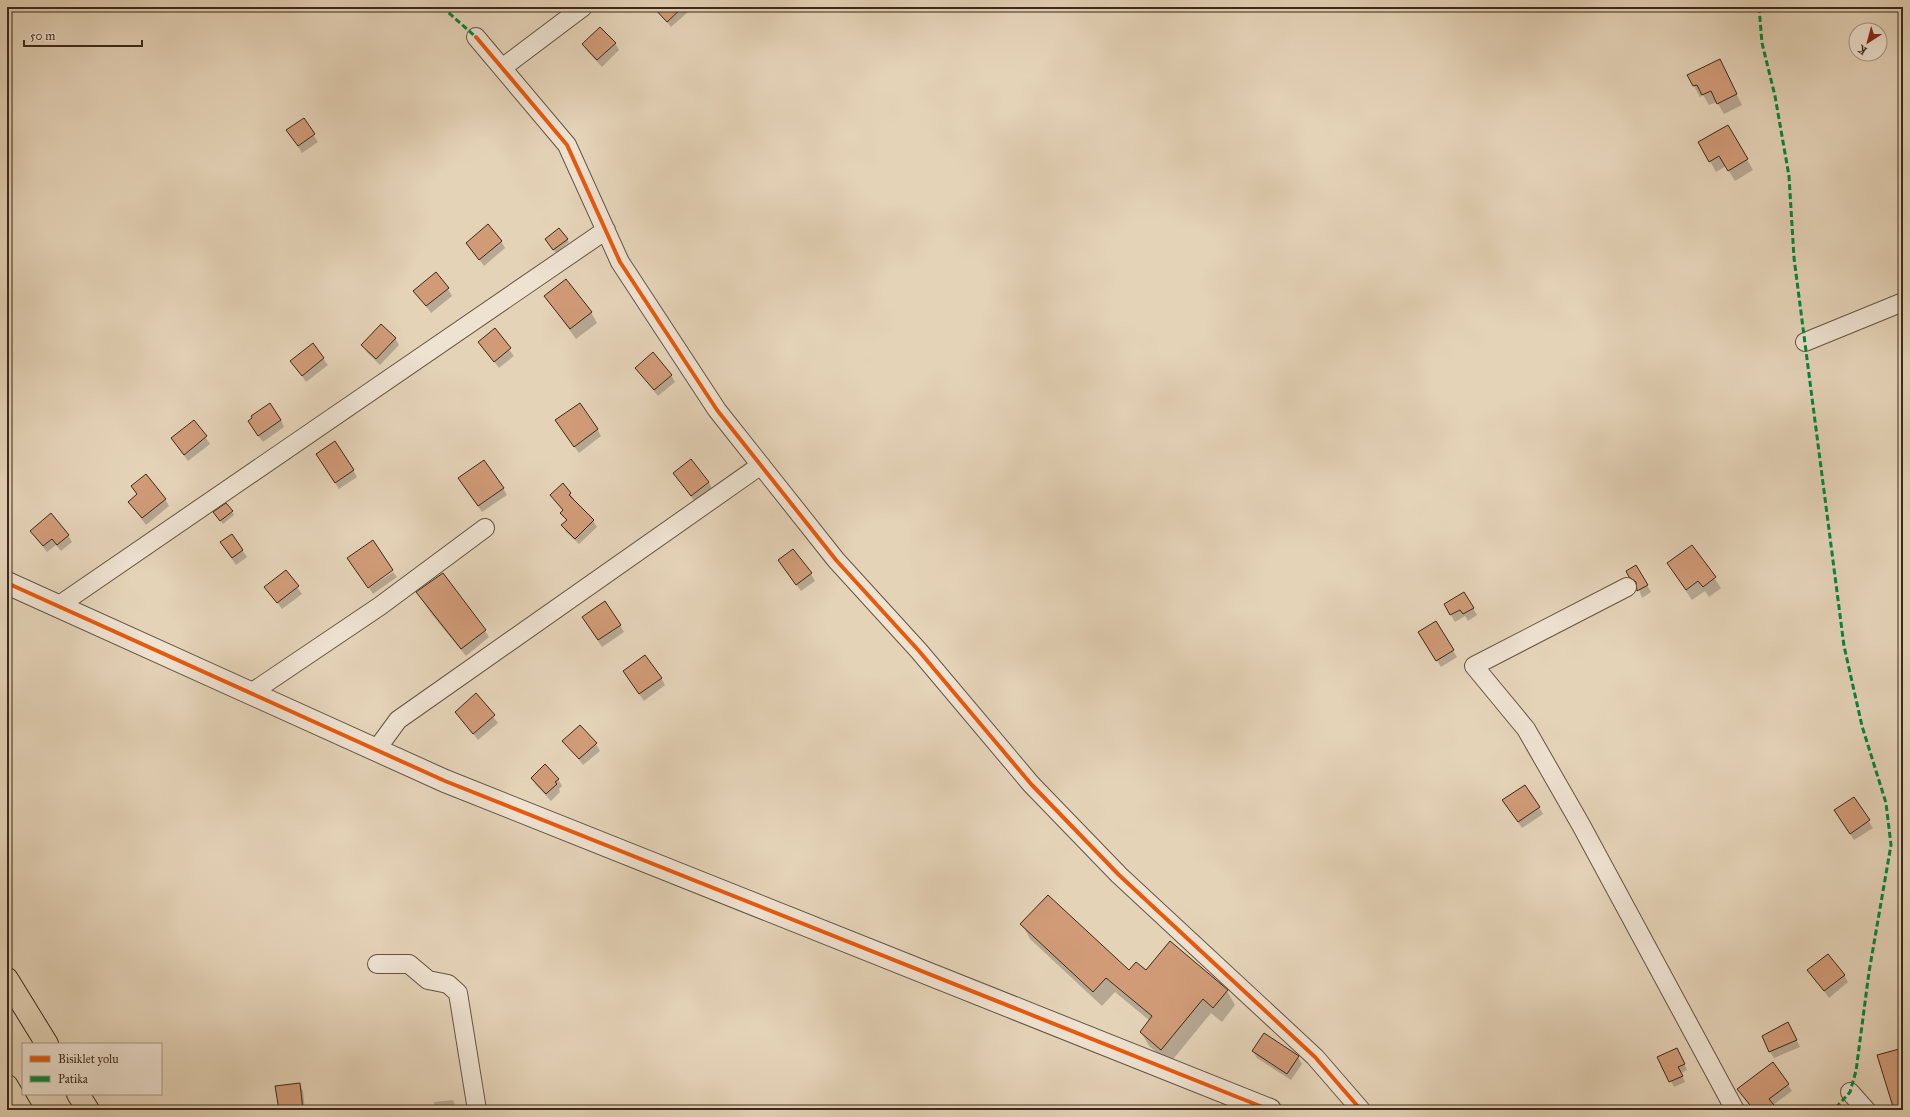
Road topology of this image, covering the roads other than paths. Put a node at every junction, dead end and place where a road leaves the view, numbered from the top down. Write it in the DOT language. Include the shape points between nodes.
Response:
graph roads {
  1 [pos="583,7"];
  2 [pos="476,37"];
  3 [pos="502,68"];
  4 [pos="606,230"];
  5 [pos="1903,302"];
  6 [pos="1805,342"];
  7 [pos="761,465"];
  8 [pos="485,528"];
  9 [pos="7,583"];
  10 [pos="1627,587"];
  11 [pos="58,606"];
  12 [pos="251,693"];
  13 [pos="376,750"];
  14 [pos="377,964"];
  15 [pos="7,980"];
  16 [pos="46,1043"];
  17 [pos="7,1086"];
  18 [pos="1850,1092"];
  19 [pos="79,1095"];
  20 [pos="21,1110"];
  21 [pos="88,1110"];
  22 [pos="477,1110"];
  23 [pos="1270,1110"];
  24 [pos="1361,1110"];
  25 [pos="1735,1110"];
  26 [pos="1866,1110"];
  1 -- 3 [label="street"];
  2 -- 3 [label="street"];
  3 -- 4 [label="street" via="567,145"];
  4 -- 7 [label="street" via="620,262 717,410"];
  4 -- 11 [label="street"];
  5 -- 6 [label="street"];
  7 -- 13 [label="street" via="398,720"];
  7 -- 24 [label="street" via="836,560 919,651 1031,784 1119,875 1315,1057"];
  8 -- 12 [label="street" via="380,606"];
  9 -- 11 [label="street"];
  10 -- 25 [label="street" via="1474,666 1526,729 1581,825"];
  11 -- 12 [label="street"];
  12 -- 13 [label="street"];
  13 -- 23 [label="street" via="452,784"];
  14 -- 22 [label="street" via="409,964 428,980 448,984 458,993"];
  15 -- 16 [label="highway"];
  17 -- 20 [label="highway"];
  18 -- 26 [label="street"];
  19 -- 21 [label="highway"];
}
